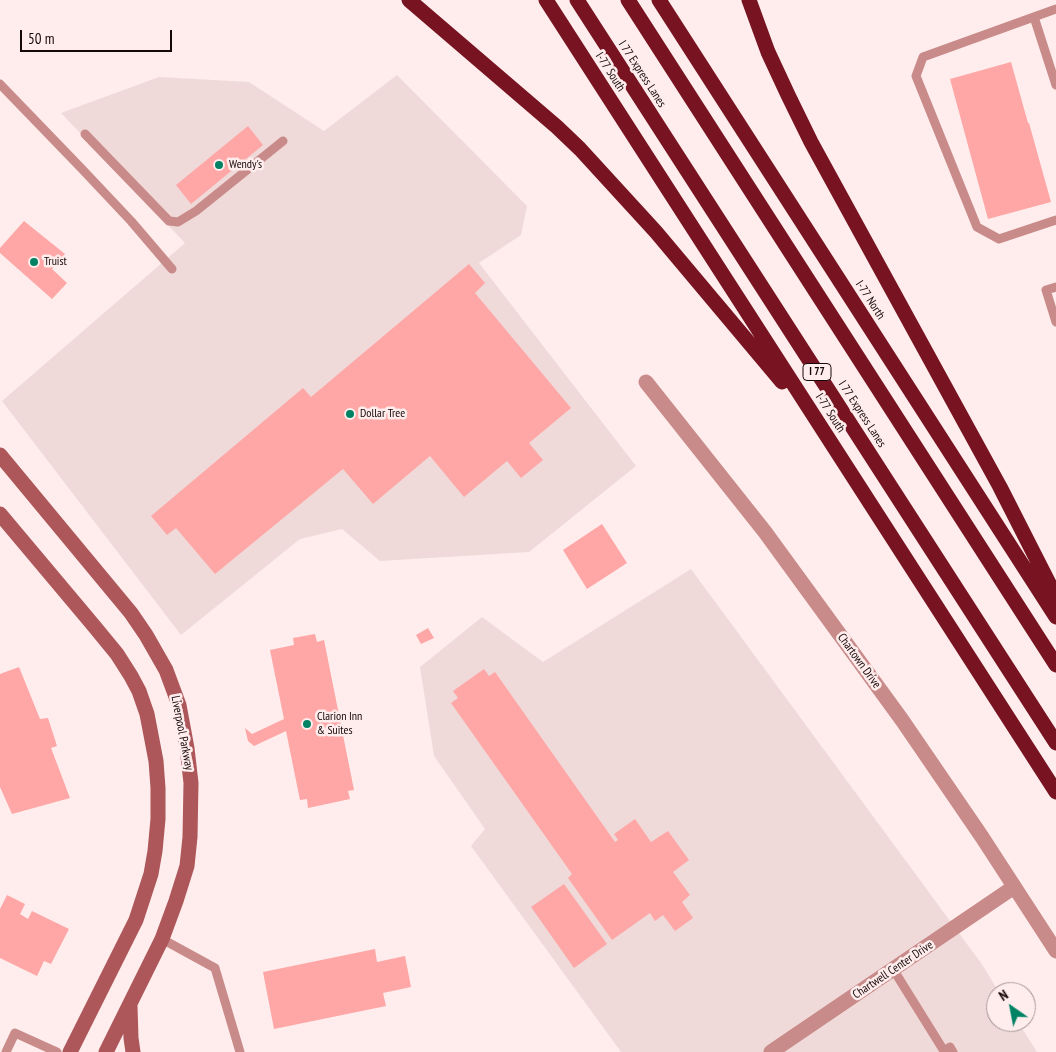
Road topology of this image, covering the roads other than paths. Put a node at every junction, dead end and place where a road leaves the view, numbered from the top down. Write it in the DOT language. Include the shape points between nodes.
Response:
graph roads {
  1 [pos="409,0"];
  2 [pos="546,0"];
  3 [pos="577,0"];
  4 [pos="628,0"];
  5 [pos="659,0"];
  6 [pos="749,0"];
  7 [pos="1056,9"];
  8 [pos="1034,17"];
  9 [pos="0,84"];
  10 [pos="1056,85"];
  11 [pos="86,134"];
  12 [pos="283,141"];
  13 [pos="1056,220"];
  14 [pos="172,268"];
  15 [pos="1056,287"];
  16 [pos="1056,322"];
  17 [pos="646,382"];
  18 [pos="823,431"];
  19 [pos="0,455"];
  20 [pos="0,514"];
  21 [pos="1056,597"];
  22 [pos="1056,617"];
  23 [pos="1056,665"];
  24 [pos="1056,744"];
  25 [pos="1056,792"];
  26 [pos="1014,887"];
  27 [pos="162,939"];
  28 [pos="1056,952"];
  29 [pos="893,969"];
  30 [pos="130,1005"];
  31 [pos="6,1052"];
  32 [pos="57,1052"];
  33 [pos="70,1052"];
  34 [pos="106,1052"];
  35 [pos="133,1052"];
  36 [pos="240,1052"];
  37 [pos="771,1052"];
  38 [pos="947,1052"];
  1 -- 18 [label="highway" via="580,149 656,232"];
  2 -- 18 [label="highway, I-77 South / I 77"];
  3 -- 24 [label="highway, I 77 Express Lanes / I 77"];
  4 -- 23 [label="highway"];
  5 -- 22 [label="highway, I-77 North"];
  6 -- 21 [label="highway" via="768,52 811,142 995,478"];
  7 -- 8 [label="lane"];
  8 -- 10 [label="lane"];
  8 -- 13 [label="lane" via="923,57 916,76 978,227 999,239"];
  9 -- 14 [label="lane"];
  11 -- 12 [label="lane" via="169,221 178,222"];
  15 -- 16 [label="lane" via="1046,290"];
  17 -- 26 [label="street, Chartown Drive" via="765,532 902,720"];
  18 -- 25 [label="highway, I-77 South / I 77"];
  19 -- 27 [label="street, Liverpool Parkway" via="131,613 166,670 179,705 191,783 190,837 187,866"];
  20 -- 33 [label="street" via="106,640 131,676 146,714 156,761 158,819 151,874 136,920"];
  26 -- 28 [label="street, Chartown Drive"];
  26 -- 29 [label="street, Chartwell Center Drive"];
  27 -- 30 [label="street, Liverpool Parkway"];
  27 -- 36 [label="lane" via="215,968"];
  29 -- 37 [label="street, Chartwell Center Drive"];
  29 -- 38 [label="lane"];
  30 -- 34 [label="street, Liverpool Parkway"];
  30 -- 35 [label="street"];
  31 -- 32 [label="lane" via="15,1033"];
}
